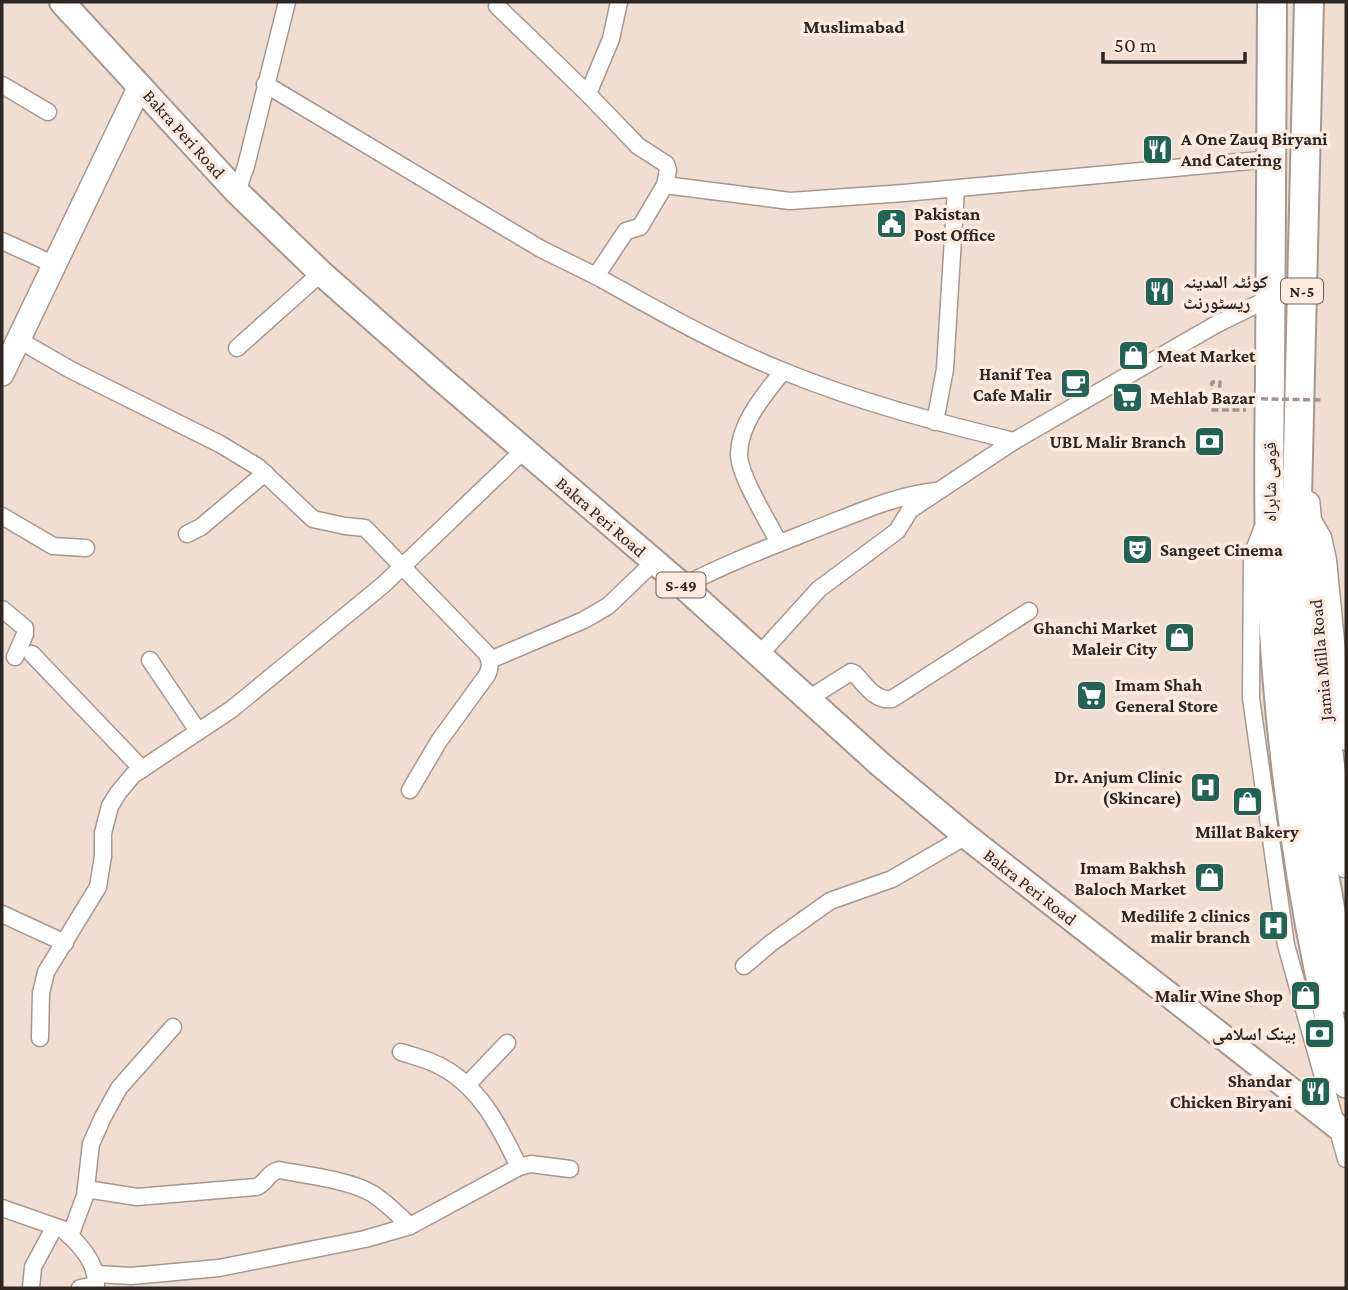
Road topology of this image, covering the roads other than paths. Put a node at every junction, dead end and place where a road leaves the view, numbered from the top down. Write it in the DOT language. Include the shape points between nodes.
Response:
graph roads {
  1 [pos="62,2"];
  2 [pos="287,2"];
  3 [pos="619,2"];
  4 [pos="1272,2"];
  5 [pos="1309,2"];
  6 [pos="497,6"];
  7 [pos="265,84"];
  8 [pos="2,85"];
  9 [pos="140,86"];
  10 [pos="588,94"];
  11 [pos="48,112"];
  12 [pos="1271,159"];
  13 [pos="665,185"];
  14 [pos="956,189"];
  15 [pos="237,192"];
  16 [pos="2,241"];
  17 [pos="54,264"];
  18 [pos="321,273"];
  19 [pos="596,276"];
  20 [pos="1270,298"];
  21 [pos="11,340"];
  22 [pos="237,348"];
  23 [pos="783,371"];
  24 [pos="2,374"];
  25 [pos="935,422"];
  26 [pos="1014,441"];
  27 [pos="524,450"];
  28 [pos="1298,455"];
  29 [pos="265,473"];
  30 [pos="939,491"];
  31 [pos="1269,511"];
  32 [pos="1309,511"];
  33 [pos="2,516"];
  34 [pos="187,534"];
  35 [pos="779,543"];
  36 [pos="86,548"];
  37 [pos="654,562"];
  38 [pos="402,567"];
  39 [pos="1283,578"];
  40 [pos="683,586"];
  41 [pos="2,609"];
  42 [pos="1029,611"];
  43 [pos="32,654"];
  44 [pos="759,655"];
  45 [pos="15,657"];
  46 [pos="150,660"];
  47 [pos="490,660"];
  48 [pos="808,699"];
  49 [pos="198,732"];
  50 [pos="1346,741"];
  51 [pos="142,769"];
  52 [pos="410,790"];
  53 [pos="966,836"];
  54 [pos="1346,866"];
  55 [pos="2,914"];
  56 [pos="65,943"];
  57 [pos="744,966"];
  58 [pos="1346,998"];
  59 [pos="173,1027"];
  60 [pos="40,1038"];
  61 [pos="507,1043"];
  62 [pos="401,1052"];
  63 [pos="1346,1083"];
  64 [pos="467,1085"];
  65 [pos="1338,1127"];
  66 [pos="1346,1160"];
  67 [pos="519,1167"];
  68 [pos="570,1169"];
  69 [pos="86,1189"];
  70 [pos="2,1208"];
  71 [pos="410,1226"];
  72 [pos="54,1228"];
  73 [pos="70,1236"];
  74 [pos="96,1274"];
  75 [pos="31,1288"];
  76 [pos="80,1288"];
  1 -- 9 [label="main road, Bakra Peri Road / S-49"];
  2 -- 7 [label="street"];
  3 -- 10 [label="street" via="611,39"];
  4 -- 12 [label="highway, قومی شاہراہ / N-5"];
  5 -- 28 [label="highway, قومی شاہراہ / N-5"];
  6 -- 10 [label="street"];
  7 -- 15 [label="street"];
  7 -- 19 [label="street" via="541,249"];
  8 -- 11 [label="street"];
  9 -- 15 [label="main road, Bakra Peri Road / S-49"];
  9 -- 17 [label="main road"];
  10 -- 13 [label="street" via="638,146 666,164"];
  12 -- 14 [label="street"];
  12 -- 20 [label="highway, قومی شاہراہ / N-5"];
  13 -- 14 [label="street" via="790,201"];
  13 -- 19 [label="street" via="640,227 626,232"];
  14 -- 25 [label="street" via="946,369"];
  15 -- 18 [label="main road, Bakra Peri Road / S-49"];
  16 -- 17 [label="street"];
  17 -- 21 [label="main road"];
  18 -- 22 [label="street"];
  18 -- 27 [label="main road, Bakra Peri Road / S-49"];
  19 -- 23 [label="street" via="693,330"];
  20 -- 26 [label="street"];
  20 -- 31 [label="highway, قومی شاہراہ / N-5"];
  21 -- 24 [label="main road"];
  21 -- 29 [label="street" via="220,444"];
  23 -- 25 [label="street"];
  23 -- 35 [label="street" via="752,414 738,455"];
  25 -- 26 [label="street"];
  26 -- 30 [label="street"];
  27 -- 37 [label="main road, Bakra Peri Road / S-49"];
  27 -- 38 [label="street"];
  28 -- 32 [label="main road, Jamia Milla Road"];
  28 -- 39 [label="highway, قومی شاہراہ / N-5"];
  29 -- 34 [label="street"];
  29 -- 38 [label="street" via="313,519 365,528"];
  30 -- 35 [label="street" via="910,494"];
  30 -- 44 [label="street" via="910,510 897,531 819,589"];
  31 -- 39 [label="highway, قومی شاہراہ / N-5"];
  31 -- 65 [label="street" via="1252,555 1251,698 1286,945"];
  32 -- 50 [label="street" via="1323,537 1328,560"];
  32 -- 54 [label="main road, Jamia Milla Road" via="1327,718"];
  33 -- 36 [label="street" via="53,546"];
  35 -- 40 [label="street"];
  37 -- 40 [label="main road, Bakra Peri Road / S-49"];
  37 -- 47 [label="street" via="608,606"];
  38 -- 47 [label="street"];
  38 -- 49 [label="street"];
  39 -- 58 [label="highway, قومی شاہراہ / N-5" via="1322,863"];
  39 -- 63 [label="highway, قومی شاہراہ / N-5" via="1282,720 1300,862 1326,1008"];
  40 -- 44 [label="main road, Bakra Peri Road / S-49"];
  41 -- 45 [label="street" via="25,628"];
  42 -- 48 [label="street" via="892,699 877,697 851,673"];
  43 -- 51 [label="street"];
  44 -- 48 [label="main road, Bakra Peri Road / S-49"];
  46 -- 49 [label="street"];
  47 -- 52 [label="street" via="487,676"];
  48 -- 53 [label="main road, Bakra Peri Road / S-49"];
  49 -- 51 [label="street"];
  51 -- 56 [label="street" via="110,806 98,887"];
  53 -- 57 [label="street" via="892,879 830,901"];
  53 -- 65 [label="main road, Bakra Peri Road / S-49"];
  55 -- 56 [label="street"];
  56 -- 60 [label="street" via="46,972"];
  59 -- 69 [label="street" via="119,1088 103,1117 87,1158"];
  61 -- 64 [label="street"];
  62 -- 64 [label="street" via="439,1065"];
  64 -- 67 [label="street" via="495,1118"];
  65 -- 66 [label="street"];
  67 -- 68 [label="street"];
  67 -- 71 [label="street"];
  69 -- 71 [label="street" via="137,1196 256,1187 279,1170 371,1193"];
  69 -- 73 [label="street"];
  70 -- 72 [label="street"];
  71 -- 74 [label="street" via="219,1268 131,1276"];
  72 -- 73 [label="street"];
  72 -- 75 [label="street" via="33,1266"];
  73 -- 74 [label="street"];
  74 -- 76 [label="street" via="96,1284"];
}
